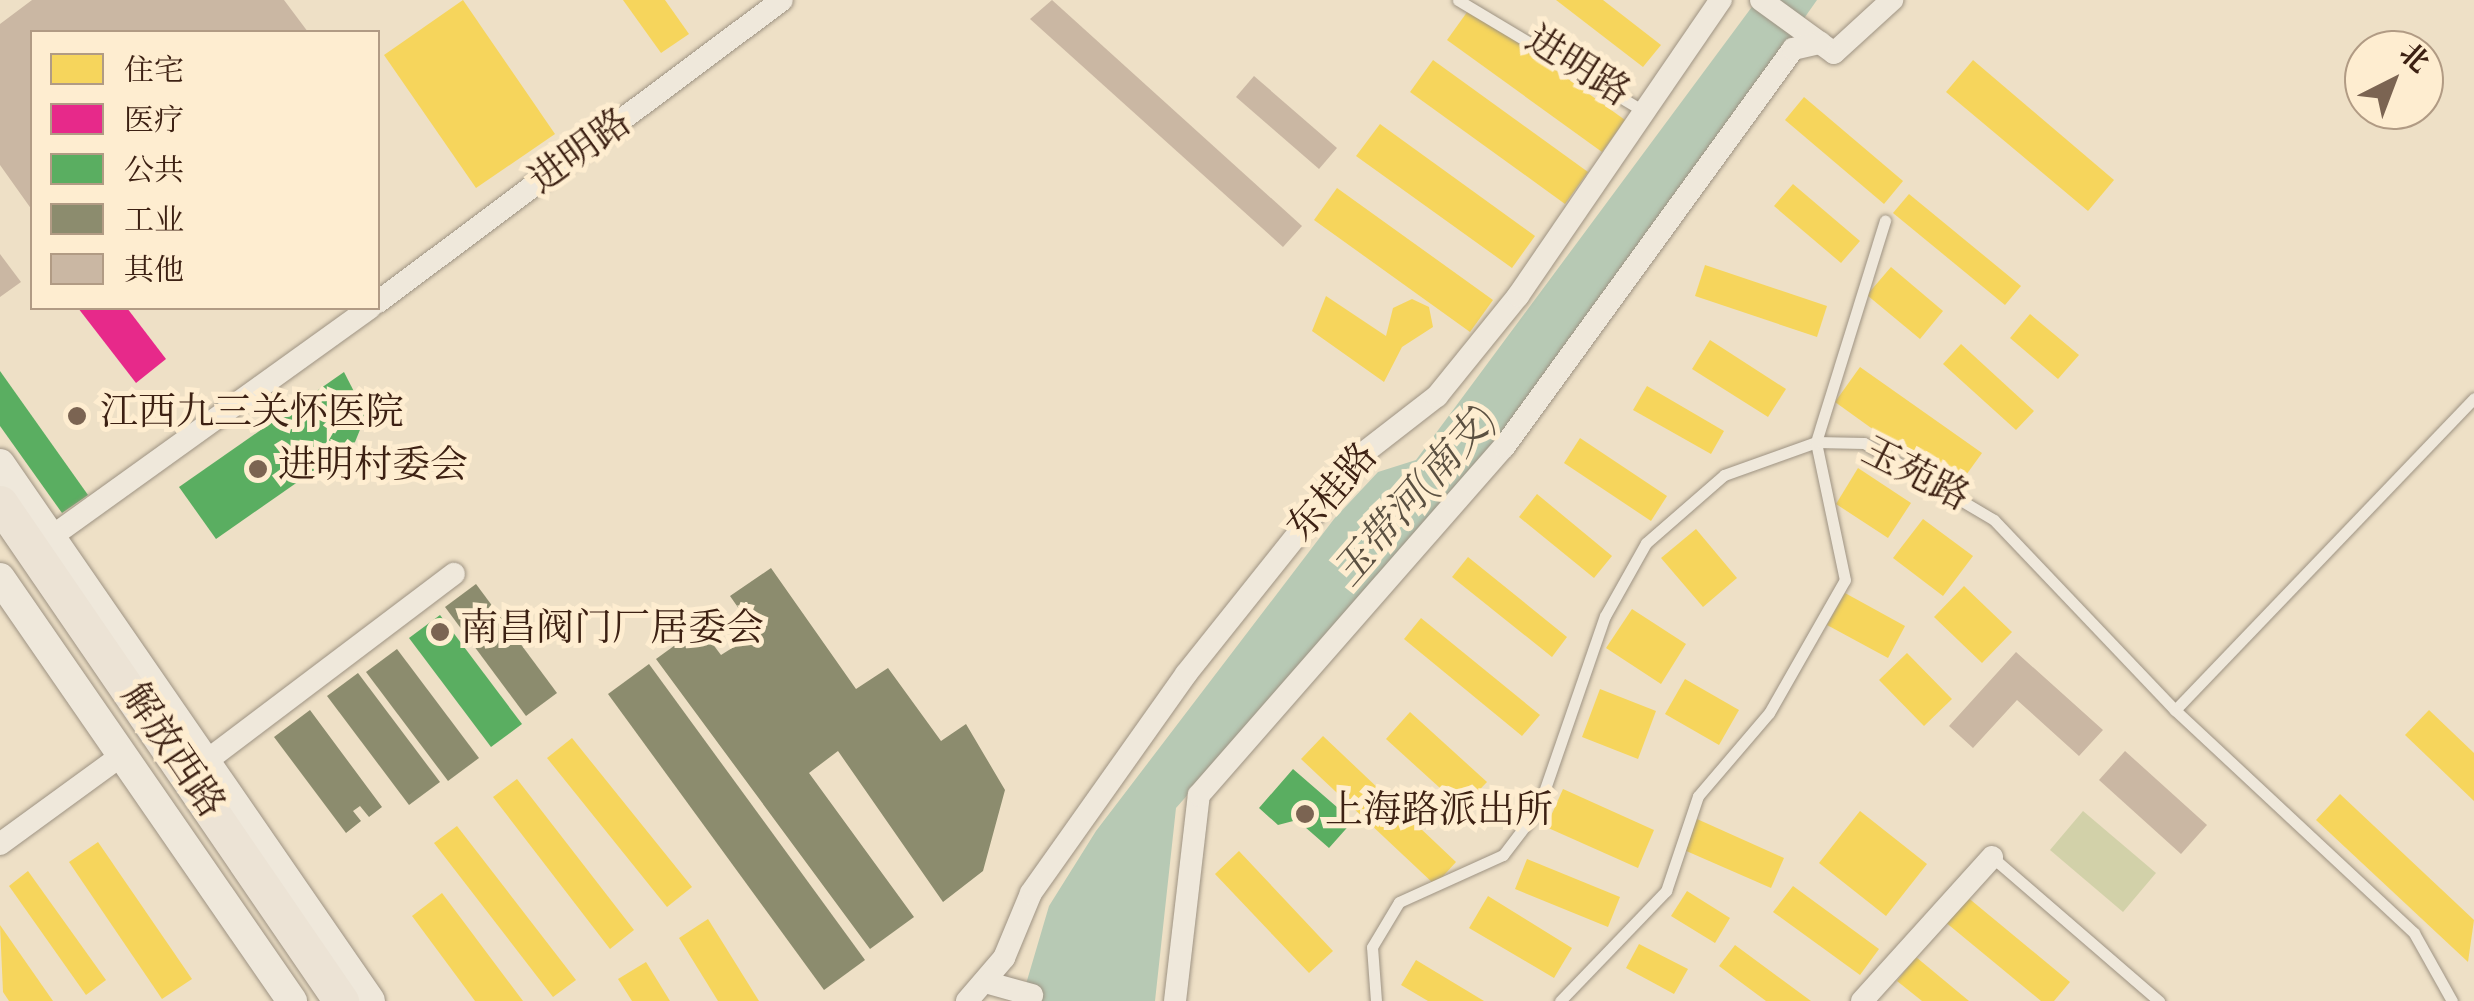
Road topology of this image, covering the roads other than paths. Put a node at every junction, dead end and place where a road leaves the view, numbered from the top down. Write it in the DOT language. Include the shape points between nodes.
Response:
graph roads {
  1 [pos="782,0"];
  2 [pos="1458,0"];
  3 [pos="1721,0"];
  4 [pos="1761,0"];
  5 [pos="1892,0"];
  6 [pos="1820,43"];
  7 [pos="1642,110"];
  8 [pos="1885,220"];
  9 [pos="380,301"];
  10 [pos="367,310"];
  11 [pos="2474,398"];
  12 [pos="1816,442"];
  13 [pos="0,464"];
  14 [pos="0,503"];
  15 [pos="28,543"];
  16 [pos="454,574"];
  17 [pos="0,578"];
  18 [pos="2175,710"];
  19 [pos="122,754"];
  20 [pos="205,762"];
  21 [pos="0,844"];
  22 [pos="1992,857"];
  23 [pos="985,982"];
  24 [pos="1032,995"];
  25 [pos="292,1001"];
  26 [pos="314,1001"];
  27 [pos="341,1001"];
  28 [pos="370,1001"];
  29 [pos="967,1001"];
  30 [pos="1175,1001"];
  31 [pos="1376,1001"];
  32 [pos="1560,1001"];
  33 [pos="1862,1001"];
  34 [pos="2158,1001"];
  35 [pos="2452,1001"];
  1 -- 9 [label="street, 进明路"];
  2 -- 7 [label="lane, 进明路"];
  3 -- 7 [label="street, 东桂路"];
  4 -- 6 [label="street"];
  5 -- 6 [label="street" via="1834,54"];
  6 -- 30 [label="street" via="1793,49 1504,446 1199,795"];
  7 -- 23 [label="street, 东桂路" via="1518,296 1437,396 1361,455 1186,674 1032,893"];
  8 -- 12 [label="lane"];
  10 -- 15 [label="street"];
  11 -- 18 [label="lane"];
  12 -- 18 [label="lane, 玉苑路" via="1864,443 1994,520"];
  12 -- 31 [label="lane, 玉苑路" via="1724,475 1646,543 1605,616 1538,809 1503,855 1400,902 1372,947"];
  12 -- 32 [label="lane" via="1845,580 1770,713 1698,796 1666,890"];
  13 -- 15 [label="main road"];
  14 -- 15 [label="main road, 解放西路"];
  15 -- 20 [label="main road"];
  15 -- 26 [label="main road, 解放西路"];
  15 -- 27 [label="main road, 解放西路"];
  16 -- 20 [label="street"];
  17 -- 19 [label="main road"];
  18 -- 35 [label="lane, 玉苑路" via="2414,933"];
  19 -- 21 [label="street"];
  19 -- 25 [label="main road"];
  20 -- 28 [label="main road"];
  22 -- 33 [label="street"];
  22 -- 34 [label="lane"];
  23 -- 24 [label="street"];
  23 -- 29 [label="street, 东桂路"];
}
